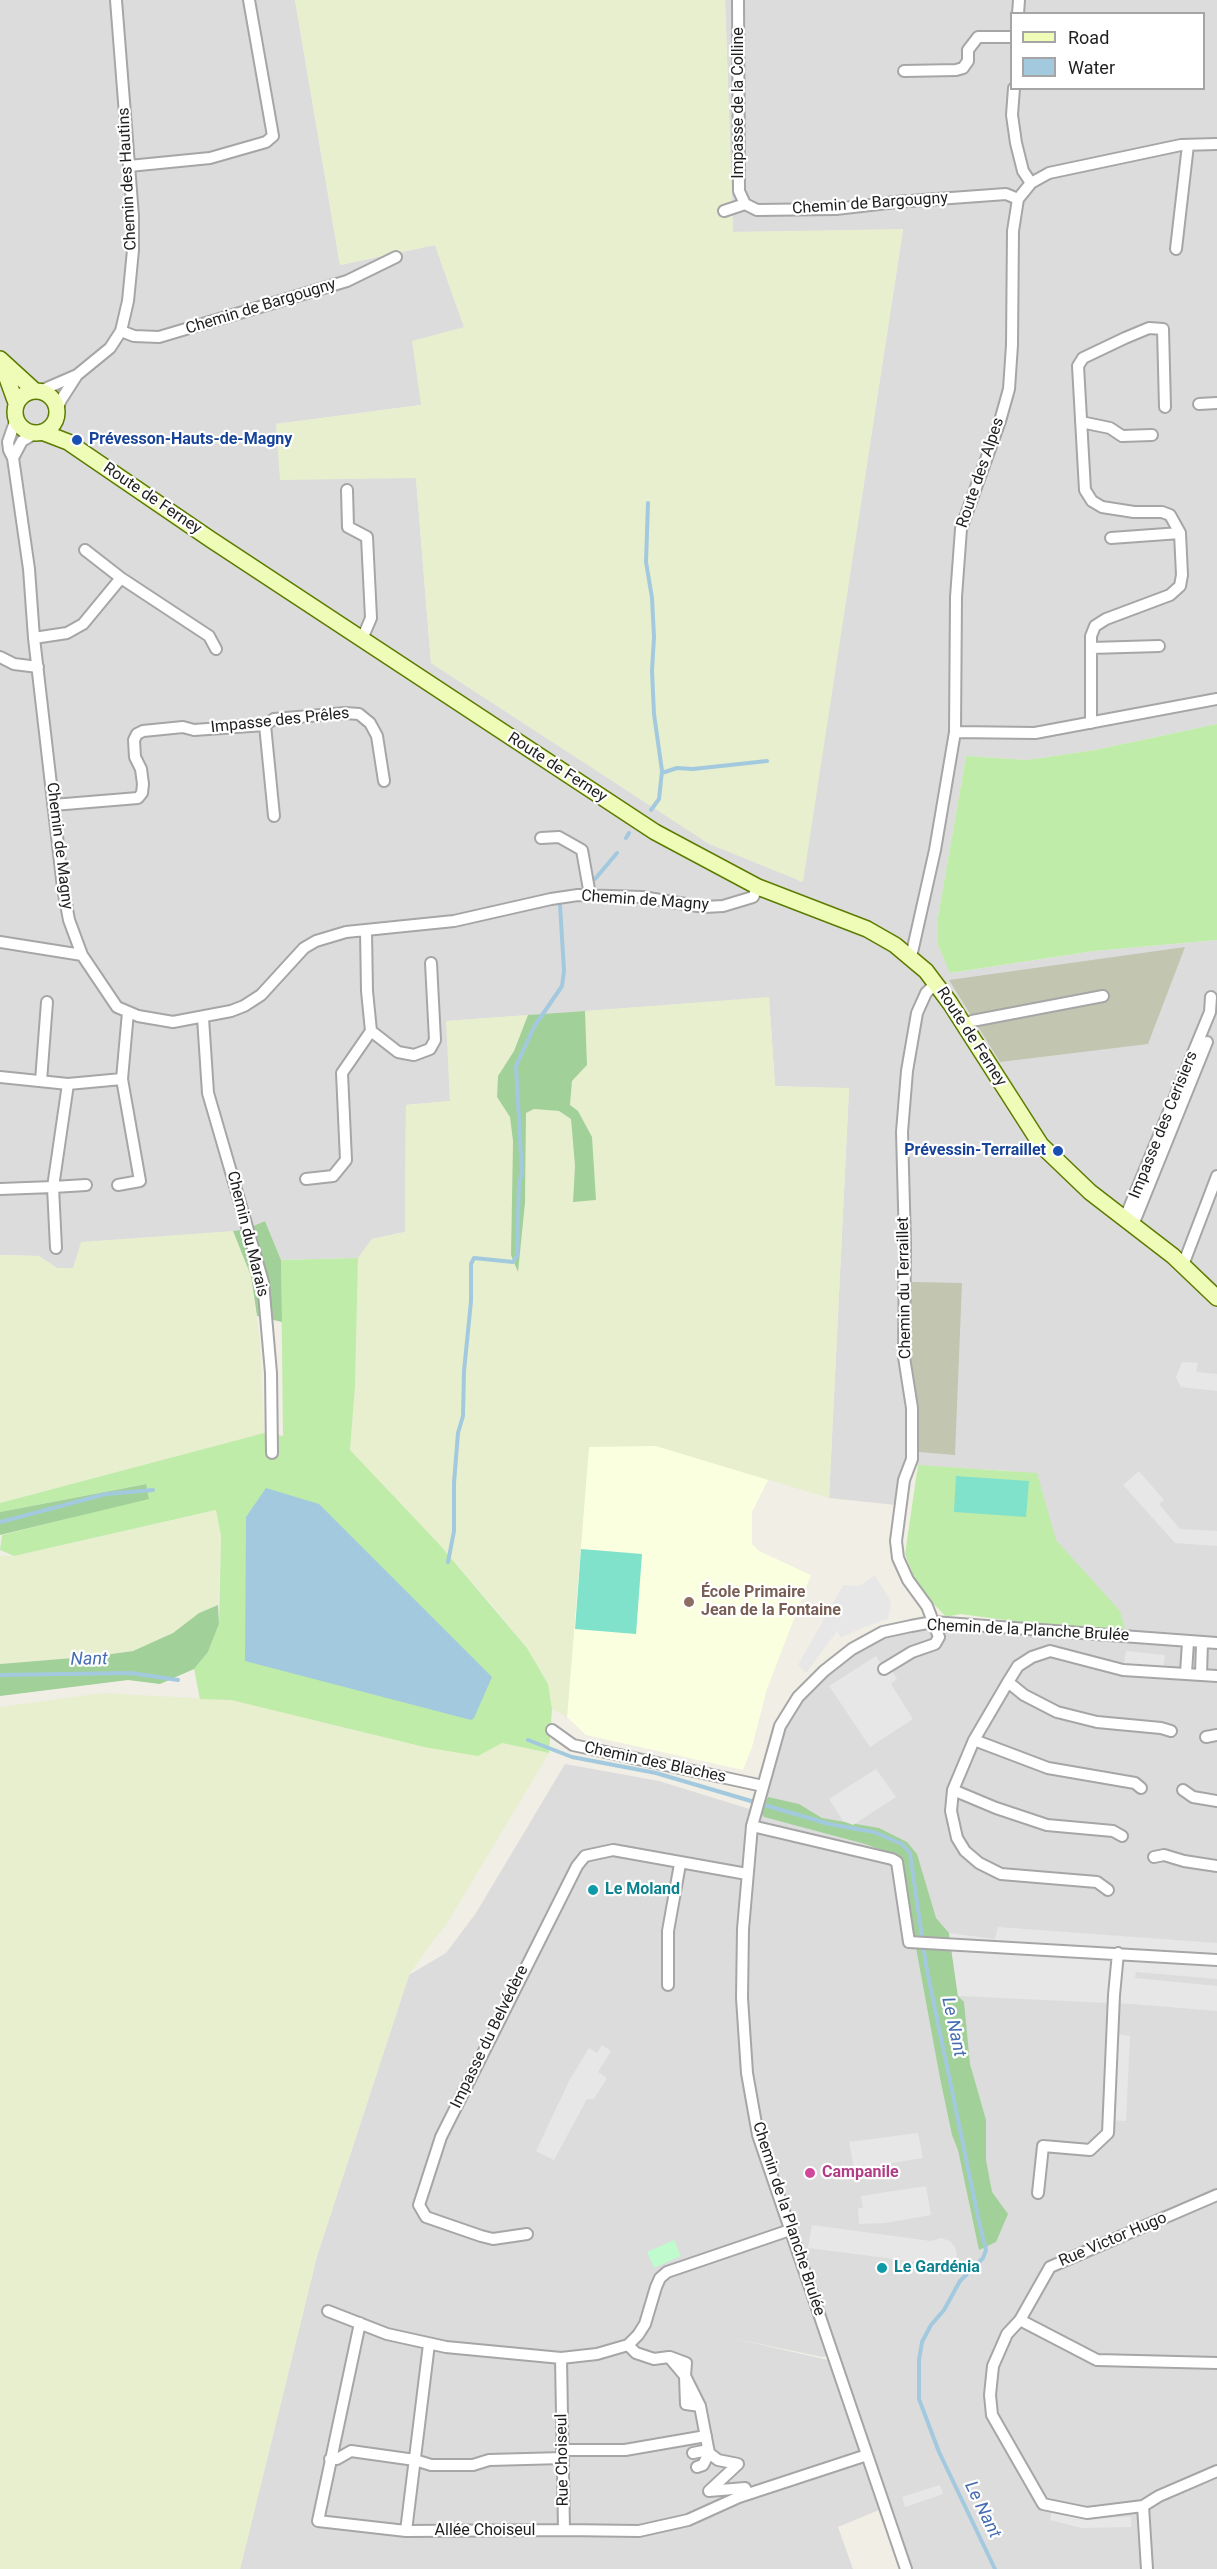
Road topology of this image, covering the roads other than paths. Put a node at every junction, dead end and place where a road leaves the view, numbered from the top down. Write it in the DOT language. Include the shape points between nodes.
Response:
graph roads {
  1 [pos="116,0"];
  2 [pos="249,0"];
  3 [pos="738,0"];
  4 [pos="1010,38"];
  5 [pos="904,71"];
  6 [pos="1014,90"];
  7 [pos="1217,144"];
  8 [pos="1188,145"];
  9 [pos="129,165"];
  10 [pos="1031,183"];
  11 [pos="1018,199"];
  12 [pos="745,204"];
  13 [pos="724,212"];
  14 [pos="1176,249"];
  15 [pos="396,257"];
  16 [pos="121,331"];
  17 [pos="0,360"];
  18 [pos="77,375"];
  19 [pos="38,391"];
  20 [pos="16,403"];
  21 [pos="1217,403"];
  22 [pos="1199,404"];
  23 [pos="1165,407"];
  24 [pos="56,416"];
  25 [pos="16,420"];
  26 [pos="1081,422"];
  27 [pos="39,433"];
  28 [pos="1152,435"];
  29 [pos="68,442"];
  30 [pos="0,457"];
  31 [pos="13,458"];
  32 [pos="347,490"];
  33 [pos="1180,533"];
  34 [pos="1111,538"];
  35 [pos="85,550"];
  36 [pos="121,578"];
  37 [pos="34,638"];
  38 [pos="362,639"];
  39 [pos="1159,646"];
  40 [pos="1091,648"];
  41 [pos="216,649"];
  42 [pos="0,657"];
  43 [pos="38,667"];
  44 [pos="1217,699"];
  45 [pos="1091,723"];
  46 [pos="265,725"];
  47 [pos="955,732"];
  48 [pos="384,781"];
  49 [pos="53,805"];
  50 [pos="274,816"];
  51 [pos="541,838"];
  52 [pos="758,887"];
  53 [pos="590,895"];
  54 [pos="366,931"];
  55 [pos="0,942"];
  56 [pos="82,955"];
  57 [pos="911,957"];
  58 [pos="431,963"];
  59 [pos="936,983"];
  60 [pos="1103,996"];
  61 [pos="1211,997"];
  62 [pos="47,1002"];
  63 [pos="128,1012"];
  64 [pos="203,1018"];
  65 [pos="964,1025"];
  66 [pos="371,1031"];
  67 [pos="1207,1042"];
  68 [pos="0,1077"];
  69 [pos="122,1079"];
  70 [pos="41,1081"];
  71 [pos="68,1084"];
  72 [pos="1217,1176"];
  73 [pos="306,1179"];
  74 [pos="86,1185"];
  75 [pos="118,1185"];
  76 [pos="53,1187"];
  77 [pos="0,1189"];
  78 [pos="1129,1222"];
  79 [pos="56,1248"];
  80 [pos="1183,1265"];
  81 [pos="1217,1298"];
  82 [pos="272,1453"];
  83 [pos="933,1623"];
  84 [pos="1188,1642"];
  85 [pos="1202,1642"];
  86 [pos="1217,1643"];
  87 [pos="884,1669"];
  88 [pos="1186,1673"];
  89 [pos="1201,1674"];
  90 [pos="1217,1676"];
  91 [pos="1008,1682"];
  92 [pos="552,1730"];
  93 [pos="1171,1731"];
  94 [pos="974,1740"];
  95 [pos="1141,1788"];
  96 [pos="952,1790"];
  97 [pos="1183,1790"];
  98 [pos="762,1791"];
  99 [pos="1217,1801"];
  100 [pos="752,1826"];
  101 [pos="1122,1836"];
  102 [pos="1155,1857"];
  103 [pos="680,1864"];
  104 [pos="1217,1866"];
  105 [pos="747,1874"];
  106 [pos="1108,1890"];
  107 [pos="1118,1953"];
  108 [pos="1217,1960"];
  109 [pos="668,1985"];
  110 [pos="1038,2193"];
  111 [pos="1217,2194"];
  112 [pos="790,2230"];
  113 [pos="526,2234"];
  114 [pos="328,2311"];
  115 [pos="1020,2320"];
  116 [pos="360,2323"];
  117 [pos="429,2344"];
  118 [pos="628,2344"];
  119 [pos="561,2358"];
  120 [pos="1217,2363"];
  121 [pos="706,2436"];
  122 [pos="693,2453"];
  123 [pos="562,2454"];
  124 [pos="712,2454"];
  125 [pos="867,2455"];
  126 [pos="330,2459"];
  127 [pos="415,2460"];
  128 [pos="700,2466"];
  129 [pos="1217,2471"];
  130 [pos="747,2494"];
  131 [pos="1143,2506"];
  132 [pos="564,2530"];
  133 [pos="406,2531"];
  134 [pos="906,2569"];
  135 [pos="1147,2569"];
  1 -- 9 [label="street, Chemin des Hautins"];
  2 -- 9 [label="street" via="273,136 266,142 210,158"];
  3 -- 12 [label="street, Impasse de la Colline" via="739,191"];
  4 -- 5 [label="street" via="978,37 968,50 963,68"];
  6 -- 10 [label="street" via="1016,143 1023,171"];
  7 -- 8 [label="street"];
  8 -- 10 [label="street" via="1049,173"];
  8 -- 14 [label="street"];
  9 -- 16 [label="street, Chemin des Hautins" via="133,250"];
  10 -- 11 [label="street"];
  11 -- 12 [label="street, Chemin de Bargougny" via="1006,194 836,209 757,210"];
  11 -- 47 [label="street, Route des Alpes" via="1013,231 1009,389 961,529"];
  12 -- 13 [label="street"];
  15 -- 16 [label="street, Chemin de Bargougny" via="347,281 159,338"];
  16 -- 18 [label="street, Chemin des Hautins" via="103,356"];
  17 -- 19 [label="main road"];
  17 -- 20 [label="main road"];
  18 -- 19 [label="street, Chemin des Hautins"];
  18 -- 24 [label="street, Chemin des Hautins"];
  19 -- 20 [label="main road" via="24,394"];
  19 -- 24 [label="main road" via="54,400"];
  20 -- 25 [label="main road"];
  21 -- 22 [label="street"];
  23 -- 26 [label="street" via="1163,329 1149,328 1083,358 1078,366"];
  24 -- 27 [label="main road"];
  24 -- 29 [label="main road, Route de Ferney"];
  25 -- 27 [label="main road" via="24,429"];
  25 -- 31 [label="street, Chemin de Magny" via="9,442"];
  26 -- 28 [label="street" via="1110,428 1122,436"];
  26 -- 33 [label="street" via="1085,490 1092,501 1115,510 1162,512 1170,515"];
  27 -- 29 [label="main road, Route de Ferney"];
  27 -- 31 [label="street" via="22,441"];
  29 -- 38 [label="main road, Route de Ferney"];
  30 -- 31 [label="street"];
  31 -- 37 [label="street, Chemin de Magny" via="29,568"];
  32 -- 38 [label="street" via="348,527 367,537 371,618"];
  33 -- 34 [label="street"];
  33 -- 40 [label="street" via="1180,586 1170,595 1095,626"];
  35 -- 36 [label="street"];
  36 -- 37 [label="street" via="83,624 68,633"];
  36 -- 41 [label="street" via="209,636"];
  37 -- 43 [label="street, Chemin de Magny"];
  38 -- 52 [label="main road, Route de Ferney" via="655,832"];
  39 -- 40 [label="street"];
  40 -- 45 [label="street"];
  42 -- 43 [label="street" via="14,664"];
  43 -- 49 [label="street, Chemin de Magny"];
  44 -- 45 [label="street"];
  45 -- 47 [label="street" via="1035,733"];
  46 -- 48 [label="street, Impasse des Prêles" via="274,720 359,714 377,736"];
  46 -- 49 [label="street, Impasse des Prêles" via="143,730 134,740 135,757 141,769 142,793 138,798"];
  46 -- 50 [label="street"];
  47 -- 57 [label="street, Route des Alpes" via="935,850"];
  49 -- 56 [label="street, Chemin de Magny" via="69,920"];
  51 -- 53 [label="street" via="559,837 582,850"];
  52 -- 53 [label="street, Chemin de Magny" via="753,897 704,907 642,897"];
  52 -- 57 [label="main road, Route de Ferney" via="867,929"];
  53 -- 54 [label="street, Chemin de Magny" via="551,899 454,921"];
  54 -- 64 [label="street, Chemin de Magny" via="345,932 316,941 293,958 255,1000"];
  54 -- 66 [label="street"];
  55 -- 56 [label="street"];
  56 -- 63 [label="street, Chemin de Magny" via="110,998"];
  57 -- 59 [label="main road, Route de Ferney"];
  58 -- 66 [label="street" via="435,1040 430,1049 414,1054 398,1052"];
  59 -- 65 [label="main road, Route de Ferney"];
  59 -- 83 [label="street, Chemin du Terraillet" via="926,993 917,1013 902,1132 904,1357 912,1408 912,1459 904,1480 896,1541 898,1558"];
  60 -- 65 [label="street"];
  61 -- 78 [label="street, Impasse des Cerisiers" via="1210,1012"];
  62 -- 70 [label="street"];
  63 -- 64 [label="street, Chemin de Magny" via="173,1022"];
  63 -- 69 [label="street"];
  64 -- 82 [label="street, Chemin du Marais" via="208,1093 263,1282 271,1373"];
  65 -- 78 [label="main road, Route de Ferney" via="1034,1136 1066,1172"];
  66 -- 73 [label="street" via="342,1073 346,1160 333,1176"];
  67 -- 78 [label="street"];
  68 -- 70 [label="street"];
  69 -- 71 [label="street"];
  69 -- 75 [label="street" via="140,1181"];
  70 -- 71 [label="street"];
  71 -- 76 [label="street"];
  72 -- 80 [label="street"];
  74 -- 76 [label="street"];
  76 -- 77 [label="street"];
  76 -- 79 [label="street"];
  78 -- 80 [label="main road, Route de Ferney"];
  80 -- 81 [label="main road, Route de Ferney"];
  83 -- 84 [label="street, Chemin de la Planche Brulée"];
  83 -- 87 [label="street" via="939,1637 935,1644"];
  83 -- 98 [label="street, Chemin de la Planche Brulée" via="883,1632 824,1671 798,1697 780,1726"];
  84 -- 85 [label="street, Chemin de la Planche Brulée"];
  84 -- 88 [label="street"];
  85 -- 86 [label="street, Chemin de la Planche Brulée"];
  85 -- 89 [label="street"];
  88 -- 89 [label="street"];
  88 -- 91 [label="street" via="1124,1670 1050,1651 1018,1666"];
  89 -- 90 [label="street"];
  91 -- 93 [label="street" via="1057,1712 1097,1722"];
  91 -- 94 [label="street"];
  92 -- 98 [label="street, Chemin des Blaches" via="573,1745"];
  94 -- 95 [label="street" via="1048,1768 1135,1783"];
  94 -- 96 [label="street"];
  96 -- 101 [label="street" via="1047,1825 1113,1831"];
  96 -- 106 [label="street" via="951,1811 957,1838 979,1863 1001,1874 1097,1882"];
  97 -- 99 [label="street" via="1193,1797"];
  98 -- 100 [label="street, Chemin de la Planche Brulée"];
  100 -- 105 [label="street, Chemin de la Planche Brulée"];
  100 -- 107 [label="street" via="897,1862 909,1942"];
  102 -- 104 [label="street"];
  103 -- 105 [label="street, Impasse du Belvédère"];
  103 -- 109 [label="street" via="668,1931"];
  103 -- 113 [label="street, Impasse du Belvédère" via="613,1850 585,1856 565,1887 441,2137 418,2205 426,2217 493,2239"];
  105 -- 112 [label="street, Chemin de la Planche Brulée" via="742,1998 747,2073 758,2135"];
  107 -- 108 [label="street"];
  107 -- 110 [label="street" via="1108,2133 1090,2150 1043,2146"];
  111 -- 115 [label="street, Rue Victor Hugo" via="1050,2267"];
  112 -- 118 [label="street" via="667,2272 656,2287 645,2324"];
  112 -- 125 [label="street, Chemin de la Planche Brulée"];
  114 -- 116 [label="street"];
  115 -- 120 [label="street" via="1097,2360"];
  115 -- 131 [label="street, Rue Victor Hugo" via="1007,2334 993,2366 992,2415 1043,2504 1087,2513"];
  116 -- 117 [label="street"];
  116 -- 126 [label="street, Allée Choiseul"];
  117 -- 119 [label="street"];
  117 -- 127 [label="street"];
  118 -- 119 [label="street" via="597,2354"];
  118 -- 121 [label="street" via="636,2353 660,2351 686,2363 680,2374 700,2406"];
  119 -- 123 [label="street, Rue Choiseul"];
  121 -- 123 [label="street" via="625,2450"];
  121 -- 124 [label="street"];
  122 -- 124 [label="street"];
  123 -- 127 [label="street" via="473,2465 431,2465"];
  123 -- 132 [label="street, Rue Choiseul"];
  124 -- 128 [label="street"];
  124 -- 130 [label="street" via="738,2464 709,2491 745,2488"];
  125 -- 130 [label="street, Rue Choiseul"];
  125 -- 134 [label="street, Chemin de la Planche Brulée"];
  126 -- 127 [label="street" via="351,2451"];
  126 -- 133 [label="street, Allée Choiseul" via="318,2521"];
  127 -- 133 [label="street"];
  129 -- 131 [label="street, Rue Victor Hugo"];
  130 -- 132 [label="street, Rue Choiseul" via="688,2520 639,2531"];
  131 -- 135 [label="street"];
  132 -- 133 [label="street, Allée Choiseul"];
}
